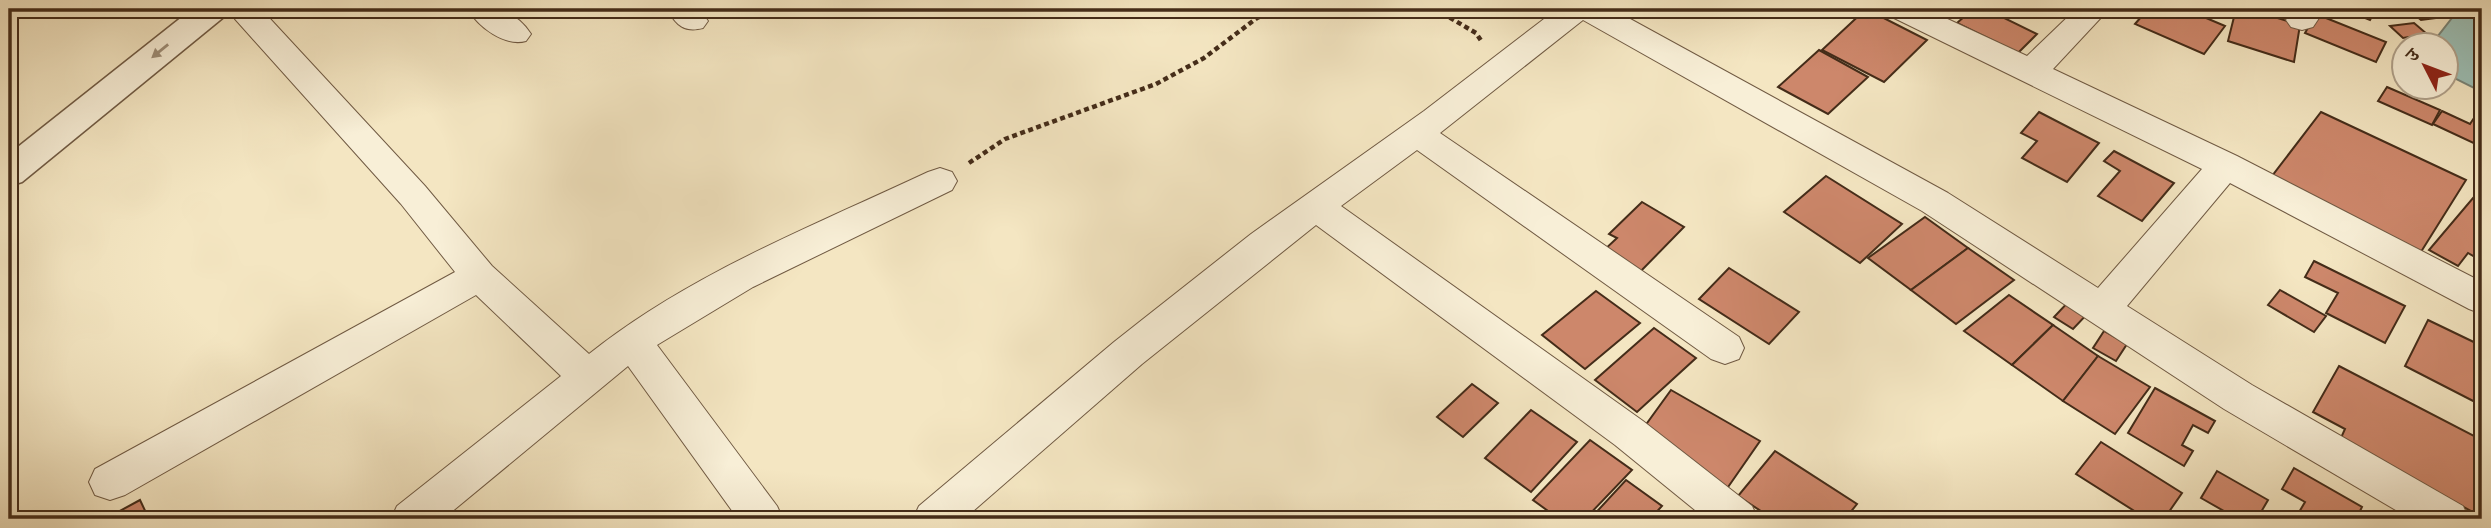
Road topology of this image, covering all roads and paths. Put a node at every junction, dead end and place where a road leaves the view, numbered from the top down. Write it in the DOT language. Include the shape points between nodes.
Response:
graph roads {
  1 [pos="173,9"];
  2 [pos="483,9"];
  3 [pos="1275,9"];
  4 [pos="1435,9"];
  5 [pos="1577,9"];
  6 [pos="1588,9"];
  7 [pos="1900,9"];
  8 [pos="2094,9"];
  9 [pos="235,10"];
  10 [pos="514,34"];
  11 [pos="1498,70"];
  12 [pos="2031,71"];
  13 [pos="1416,133"];
  14 [pos="9,141"];
  15 [pos="2225,165"];
  16 [pos="9,173"];
  17 [pos="940,181"];
  18 [pos="1316,206"];
  19 [pos="479,276"];
  20 [pos="2482,299"];
  21 [pos="2103,309"];
  22 [pos="632,341"];
  23 [pos="1726,348"];
  24 [pos="587,376"];
  25 [pos="110,482"];
  26 [pos="411,519"];
  27 [pos="762,519"];
  28 [pos="934,519"];
  29 [pos="1737,519"];
  30 [pos="2448,519"];
  1 -- 14 [label="street"];
  2 -- 10 [label="street"];
  3 -- 17 [label="path" via="1204,58 1156,84 1005,139"];
  4 -- 11 [label="path" via="1476,33"];
  5 -- 11 [label="street"];
  6 -- 21 [label="street" via="1935,202"];
  7 -- 12 [label="street"];
  8 -- 12 [label="street"];
  9 -- 16 [label="street, one-way"];
  9 -- 19 [label="street" via="413,195"];
  11 -- 13 [label="street"];
  12 -- 15 [label="street"];
  13 -- 18 [label="street"];
  13 -- 23 [label="street"];
  15 -- 20 [label="street"];
  15 -- 21 [label="street"];
  17 -- 22 [label="street" via="740,277"];
  18 -- 28 [label="street" via="1128,353"];
  18 -- 29 [label="street" via="1629,433"];
  19 -- 24 [label="street"];
  19 -- 25 [label="street"];
  21 -- 30 [label="street" via="2238,397"];
  22 -- 24 [label="street"];
  22 -- 27 [label="street"];
  24 -- 26 [label="street"];
}
